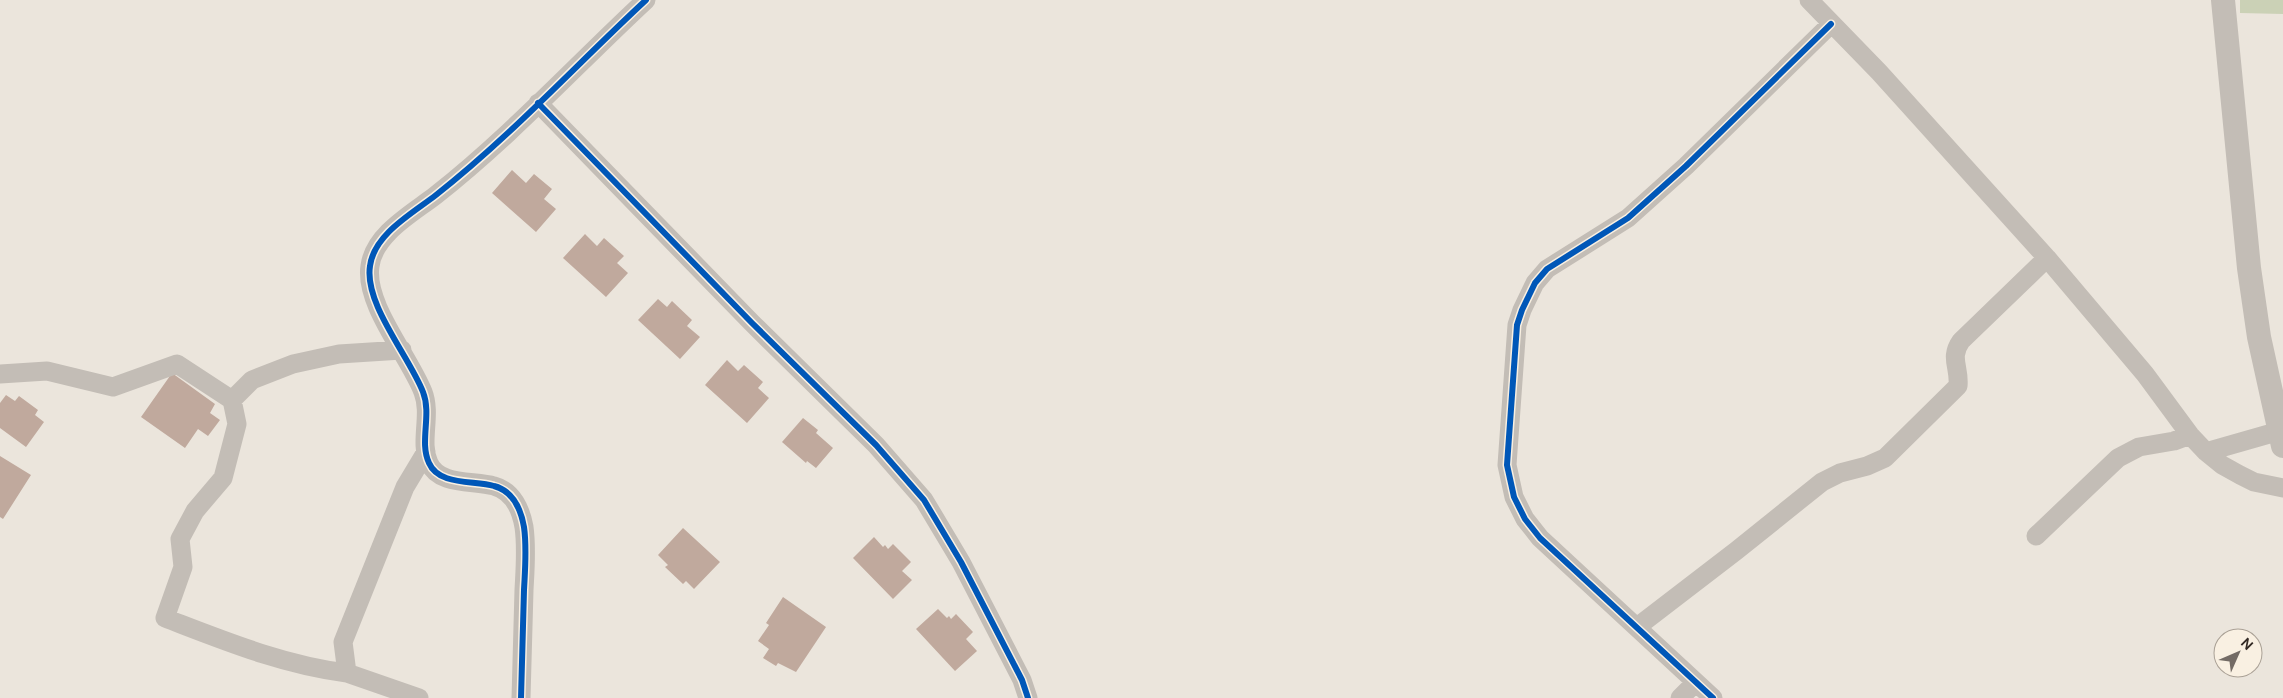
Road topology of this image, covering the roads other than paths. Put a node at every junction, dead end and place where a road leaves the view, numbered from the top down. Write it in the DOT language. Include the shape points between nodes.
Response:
graph roads {
  1 [pos="646,0"];
  2 [pos="1809,0"];
  3 [pos="2223,0"];
  4 [pos="1831,24"];
  5 [pos="538,103"];
  6 [pos="2047,258"];
  7 [pos="402,350"];
  8 [pos="0,374"];
  9 [pos="232,400"];
  10 [pos="2190,435"];
  11 [pos="2282,436"];
  12 [pos="426,452"];
  13 [pos="2206,452"];
  14 [pos="2283,488"];
  15 [pos="2036,536"];
  16 [pos="1637,627"];
  17 [pos="347,673"];
  18 [pos="1695,683"];
  19 [pos="419,698"];
  20 [pos="521,698"];
  21 [pos="1028,698"];
  22 [pos="1680,698"];
  23 [pos="1713,698"];
  1 -- 5 [label="street"];
  2 -- 4 [label="street"];
  3 -- 11 [label="street" via="2249,268 2259,337"];
  4 -- 6 [label="street" via="1879,72"];
  4 -- 16 [label="street" via="1628,218 1548,269 1535,283 1517,325 1507,465 1514,497 1540,538"];
  5 -- 7 [label="street" via="467,171 393,229 373,253 369,276 373,297"];
  5 -- 21 [label="street" via="752,324 876,445 924,500 1022,680"];
  6 -- 10 [label="street" via="2145,374"];
  6 -- 16 [label="street" via="1961,341 1954,355 1958,386 1885,458 1822,482"];
  7 -- 9 [label="street" via="339,354 293,364 252,380"];
  7 -- 12 [label="street" via="424,394"];
  8 -- 9 [label="street" via="47,371 113,387 177,364"];
  9 -- 17 [label="street" via="236,424 223,478 195,511 180,539 182,567 165,618 257,653 319,670"];
  10 -- 13 [label="street"];
  10 -- 15 [label="street" via="2139,447 2118,458"];
  11 -- 13 [label="street"];
  12 -- 17 [label="street" via="405,486 343,642"];
  12 -- 20 [label="street" via="429,464 440,475 495,486 507,492 520,513 526,543"];
  13 -- 14 [label="street" via="2222,465 2254,482"];
  16 -- 18 [label="street"];
  17 -- 19 [label="street"];
  18 -- 22 [label="street"];
  18 -- 23 [label="street"];
}
